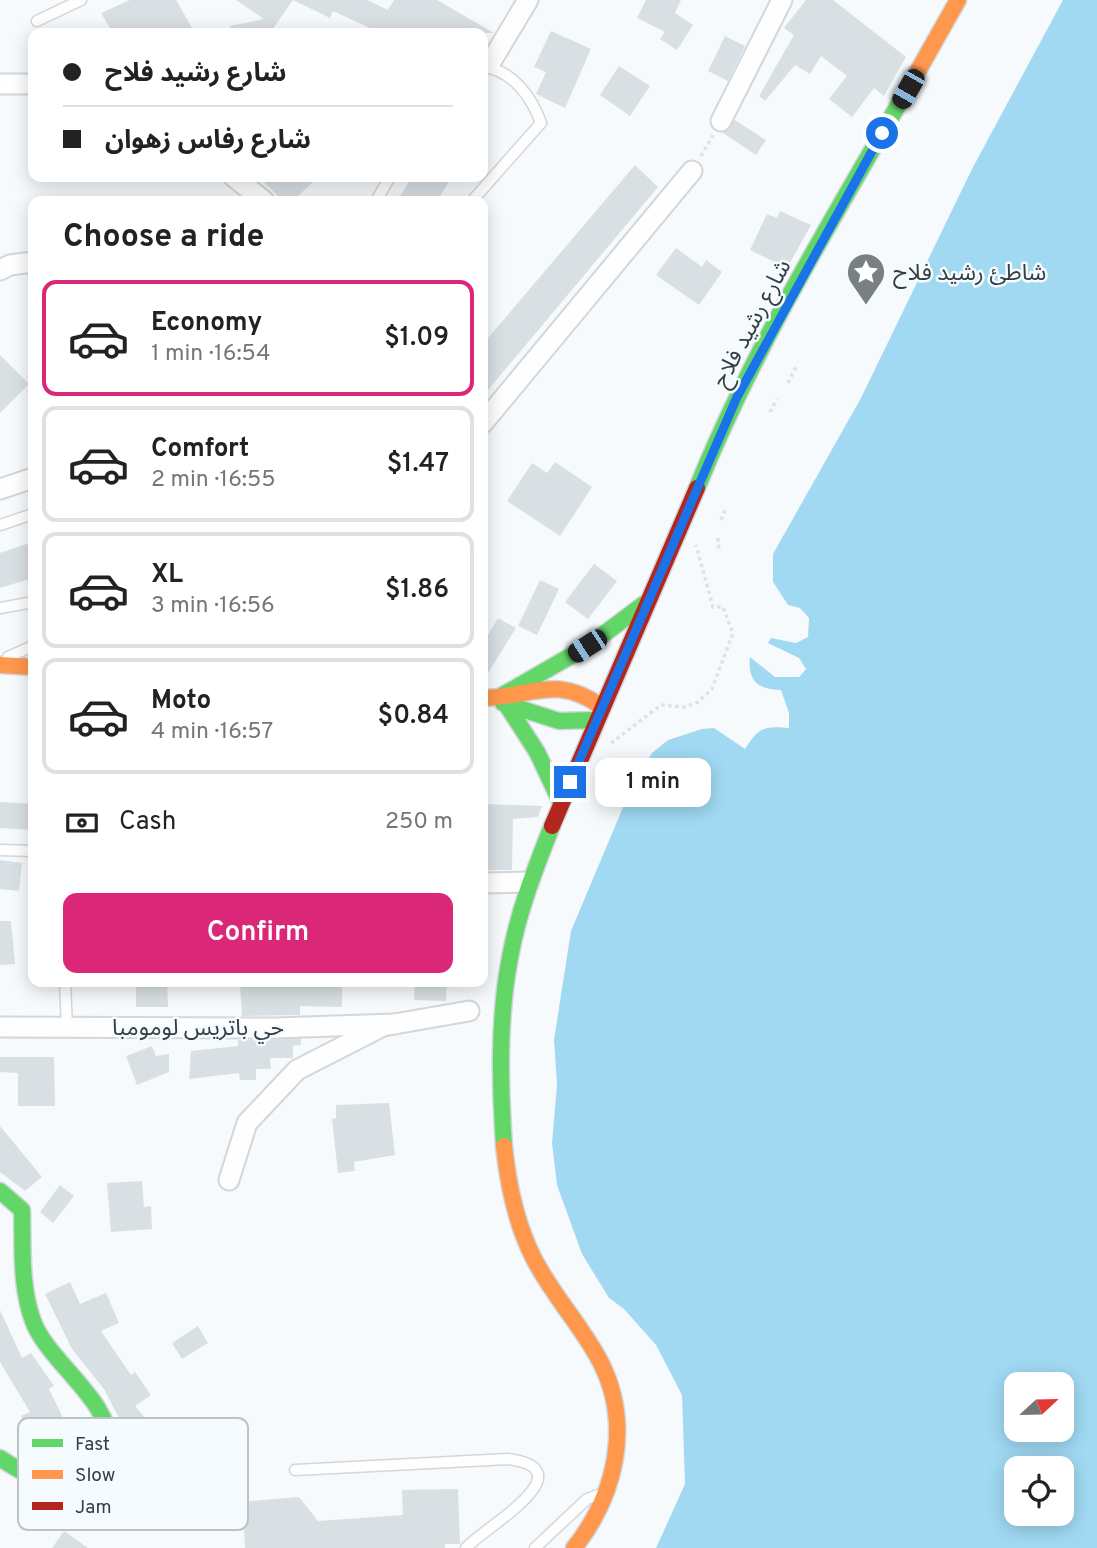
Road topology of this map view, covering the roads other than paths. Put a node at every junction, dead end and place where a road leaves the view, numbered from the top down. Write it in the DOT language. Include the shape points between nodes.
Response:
graph roads {
  1 [pos="81,0"];
  2 [pos="528,0"];
  3 [pos="782,0"];
  4 [pos="958,0"];
  5 [pos="37,21"];
  6 [pos="488,63"];
  7 [pos="28,83"];
  8 [pos="0,85"];
  9 [pos="721,121"];
  10 [pos="692,171"];
  11 [pos="239,182"];
  12 [pos="258,196"];
  13 [pos="476,196"];
  14 [pos="28,262"];
  15 [pos="0,270"];
  16 [pos="488,417"];
  17 [pos="28,480"];
  18 [pos="0,489"];
  19 [pos="28,515"];
  20 [pos="0,525"];
  21 [pos="28,603"];
  22 [pos="646,603"];
  23 [pos="0,608"];
  24 [pos="28,649"];
  25 [pos="0,663"];
  26 [pos="28,666"];
  27 [pos="496,699"];
  28 [pos="598,713"];
  29 [pos="561,803"];
  30 [pos="0,850"];
  31 [pos="28,851"];
  32 [pos="488,883"];
  33 [pos="529,883"];
  34 [pos="65,987"];
  35 [pos="469,1012"];
  36 [pos="395,1024"];
  37 [pos="0,1027"];
  38 [pos="66,1028"];
  39 [pos="229,1181"];
  40 [pos="0,1191"];
  41 [pos="102,1418"];
  42 [pos="0,1458"];
  43 [pos="18,1470"];
  44 [pos="296,1470"];
  45 [pos="606,1494"];
  46 [pos="466,1548"];
  47 [pos="535,1548"];
  48 [pos="574,1548"];
  1 -- 5 [label="lane"];
  2 -- 6 [label="street"];
  3 -- 9 [label="street"];
  4 -- 22 [label="street, شارع رشيد فلاح" via="737,397"];
  6 -- 13 [label="lane" via="520,85 533,101 541,123"];
  7 -- 8 [label="street"];
  10 -- 16 [label="street"];
  11 -- 12 [label="street"];
  14 -- 15 [label="street"];
  17 -- 18 [label="street"];
  19 -- 20 [label="lane"];
  21 -- 23 [label="lane"];
  22 -- 27 [label="street" via="587,646"];
  22 -- 28 [label="street, شارع رشيد فلاح"];
  24 -- 25 [label="lane"];
  25 -- 26 [label="street"];
  27 -- 28 [label="street" via="551,722 566,723"];
  27 -- 28 [label="street" via="557,686 581,692"];
  27 -- 29 [label="street" via="537,752"];
  28 -- 29 [label="street, شارع رشيد فلاح"];
  29 -- 33 [label="street, شارع رشيد فلاح"];
  30 -- 31 [label="lane"];
  32 -- 33 [label="street"];
  33 -- 45 [label="street, شارع رشيد فلاح" via="513,934 504,989 502,1092 509,1179 521,1230 537,1266 610,1377 618,1404 617,1449"];
  34 -- 38 [label="lane"];
  35 -- 36 [label="street, حي باتريس لومومبا"];
  36 -- 38 [label="street, حي باتريس لومومبا"];
  36 -- 39 [label="street, حي باتريس لومومبا" via="297,1070 247,1122"];
  37 -- 38 [label="street, حي باتريس لومومبا"];
  40 -- 41 [label="street" via="22,1210 26,1299 33,1324"];
  42 -- 43 [label="street"];
  44 -- 46 [label="lane" via="508,1459 533,1467 537,1477 534,1492"];
  45 -- 47 [label="lane" via="587,1499"];
  45 -- 48 [label="street" via="587,1533"];
}
